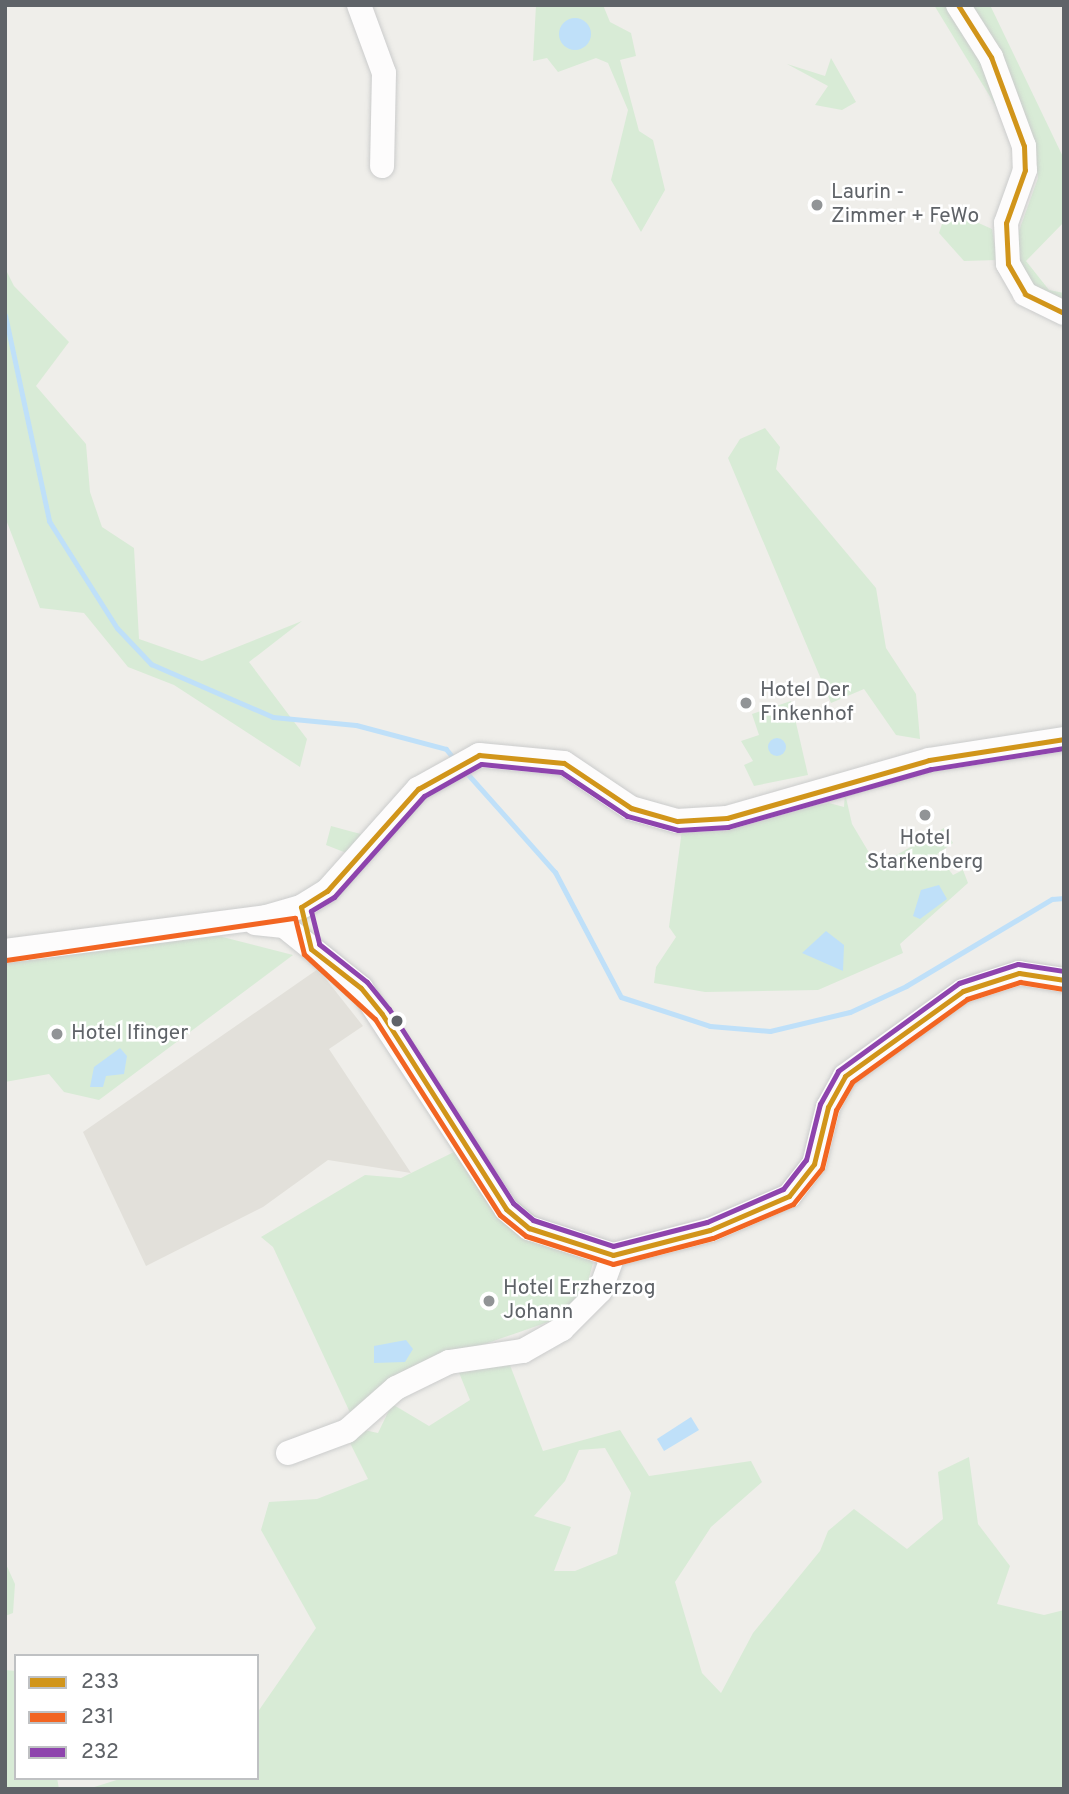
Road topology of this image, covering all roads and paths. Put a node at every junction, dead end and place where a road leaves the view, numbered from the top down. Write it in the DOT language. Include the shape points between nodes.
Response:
graph roads {
  1 [pos="359,5"];
  2 [pos="958,5"];
  3 [pos="382,166"];
  4 [pos="1064,313"];
  5 [pos="1064,739"];
  6 [pos="301,907"];
  7 [pos="227,922"];
  8 [pos="311,949"];
  9 [pos="5,951"];
  10 [pos="1064,980"];
  11 [pos="613,1255"];
  12 [pos="288,1453"];
  1 -- 3 [label="street" via="384,73"];
  2 -- 4 [label="street" via="991,57 1024,146 1025,170 1006,223 1008,264 1025,293"];
  5 -- 6 [label="street" via="929,760 727,818 677,821 631,808 564,763 500,752 469,759 430,780 327,891"];
  6 -- 7 [label="street"];
  6 -- 8 [label="street"];
  7 -- 8 [label="street" via="284,926"];
  7 -- 9 [label="street"];
  8 -- 11 [label="street" via="361,988 382,1013 506,1209 529,1228"];
  10 -- 11 [label="street" via="1019,973 963,991 845,1076 828,1107 814,1164 789,1196 710,1230"];
  11 -- 12 [label="street" via="600,1291 562,1329 523,1351 449,1362 396,1388 347,1431"];
}
